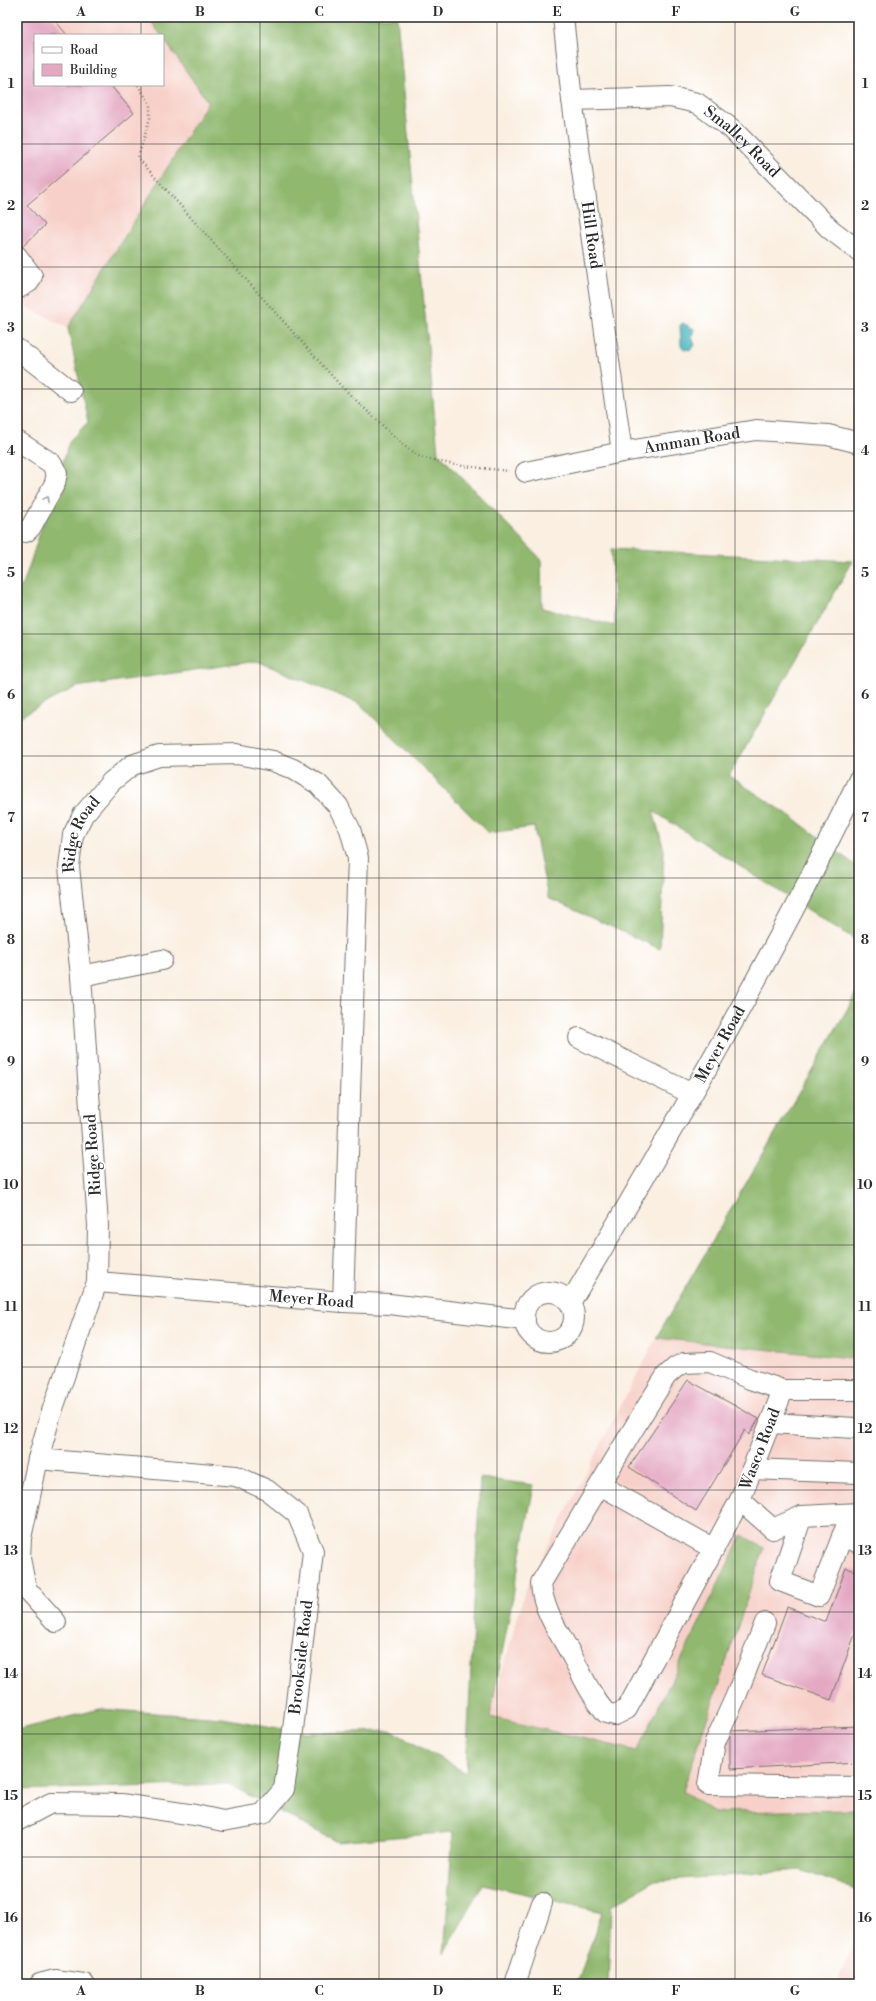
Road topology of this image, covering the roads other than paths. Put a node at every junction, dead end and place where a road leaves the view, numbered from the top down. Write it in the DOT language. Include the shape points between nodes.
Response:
graph roads {
  1 [pos="563,17"];
  2 [pos="572,100"];
  3 [pos="859,251"];
  4 [pos="17,256"];
  5 [pos="17,289"];
  6 [pos="17,349"];
  7 [pos="71,391"];
  8 [pos="17,441"];
  9 [pos="859,443"];
  10 [pos="622,452"];
  11 [pos="526,472"];
  12 [pos="21,531"];
  13 [pos="859,779"];
  14 [pos="162,960"];
  15 [pos="81,976"];
  16 [pos="579,1038"];
  17 [pos="692,1094"];
  18 [pos="97,1282"];
  19 [pos="343,1302"];
  20 [pos="570,1303"];
  21 [pos="524,1320"];
  22 [pos="783,1390"];
  23 [pos="859,1390"];
  24 [pos="770,1423"];
  25 [pos="855,1428"];
  26 [pos="38,1459"];
  27 [pos="752,1469"];
  28 [pos="859,1473"];
  29 [pos="600,1485"];
  30 [pos="740,1500"];
  31 [pos="855,1514"];
  32 [pos="802,1516"];
  33 [pos="850,1540"];
  34 [pos="714,1549"];
  35 [pos="56,1622"];
  36 [pos="765,1623"];
  37 [pos="859,1787"];
  38 [pos="17,1821"];
  39 [pos="542,1903"];
  40 [pos="40,1984"];
  41 [pos="84,1984"];
  42 [pos="515,1984"];
  1 -- 2 [label="street, Hill Road"];
  2 -- 3 [label="street, Smalley Road" via="670,97 697,103 732,129 830,230"];
  2 -- 10 [label="street, Hill Road"];
  4 -- 5 [label="street" via="32,276 29,282"];
  6 -- 7 [label="street"];
  12 -- 8 [label="street, one-way" via="31,527 55,483 57,473 51,464"];
  9 -- 10 [label="street, Amman Road" via="828,434 756,430"];
  10 -- 11 [label="street, Amman Road"];
  13 -- 17 [label="street, Meyer Road" via="820,861"];
  14 -- 15 [label="street"];
  15 -- 18 [label="street, Ridge Road" via="98,1225"];
  15 -- 19 [label="street, Ridge Road" via="69,867 73,835 82,815 111,782 132,765 160,756 237,754 273,761 318,784 338,806 350,828 358,858"];
  16 -- 17 [label="street"];
  17 -- 20 [label="street, Meyer Road"];
  18 -- 19 [label="street, Meyer Road"];
  18 -- 26 [label="street, Ridge Road"];
  19 -- 21 [label="street, Meyer Road" via="389,1304"];
  20 -- 21 [label="street" via="557,1293 541,1294 528,1304"];
  20 -- 21 [label="street" via="573,1310 573,1327 562,1339 546,1342 538,1340 531,1335"];
  22 -- 23 [label="street, Wasco Road"];
  22 -- 24 [label="street, Wasco Road"];
  22 -- 29 [label="street" via="710,1362 684,1363 666,1376"];
  24 -- 25 [label="street"];
  24 -- 27 [label="street, Wasco Road"];
  26 -- 35 [label="street, Ridge Road" via="21,1538 20,1558 26,1589"];
  26 -- 38 [label="street, Brookside Road" via="236,1476 267,1490 297,1514 313,1551 284,1789 263,1814 223,1821 195,1814 121,1804 51,1803"];
  27 -- 28 [label="street"];
  27 -- 30 [label="street, Wasco Road"];
  29 -- 34 [label="street"];
  29 -- 34 [label="street" via="541,1583 546,1611 575,1660 583,1679 606,1713 615,1714 627,1709"];
  30 -- 32 [label="street, Wasco Road" via="773,1529"];
  30 -- 34 [label="street"];
  31 -- 32 [label="street, Wasco Road"];
  31 -- 33 [label="street"];
  32 -- 33 [label="street" via="780,1581 818,1596"];
  36 -- 37 [label="street" via="715,1742 708,1785"];
  39 -- 42 [label="street"];
  40 -- 41 [label="street" via="55,1980"];
}
